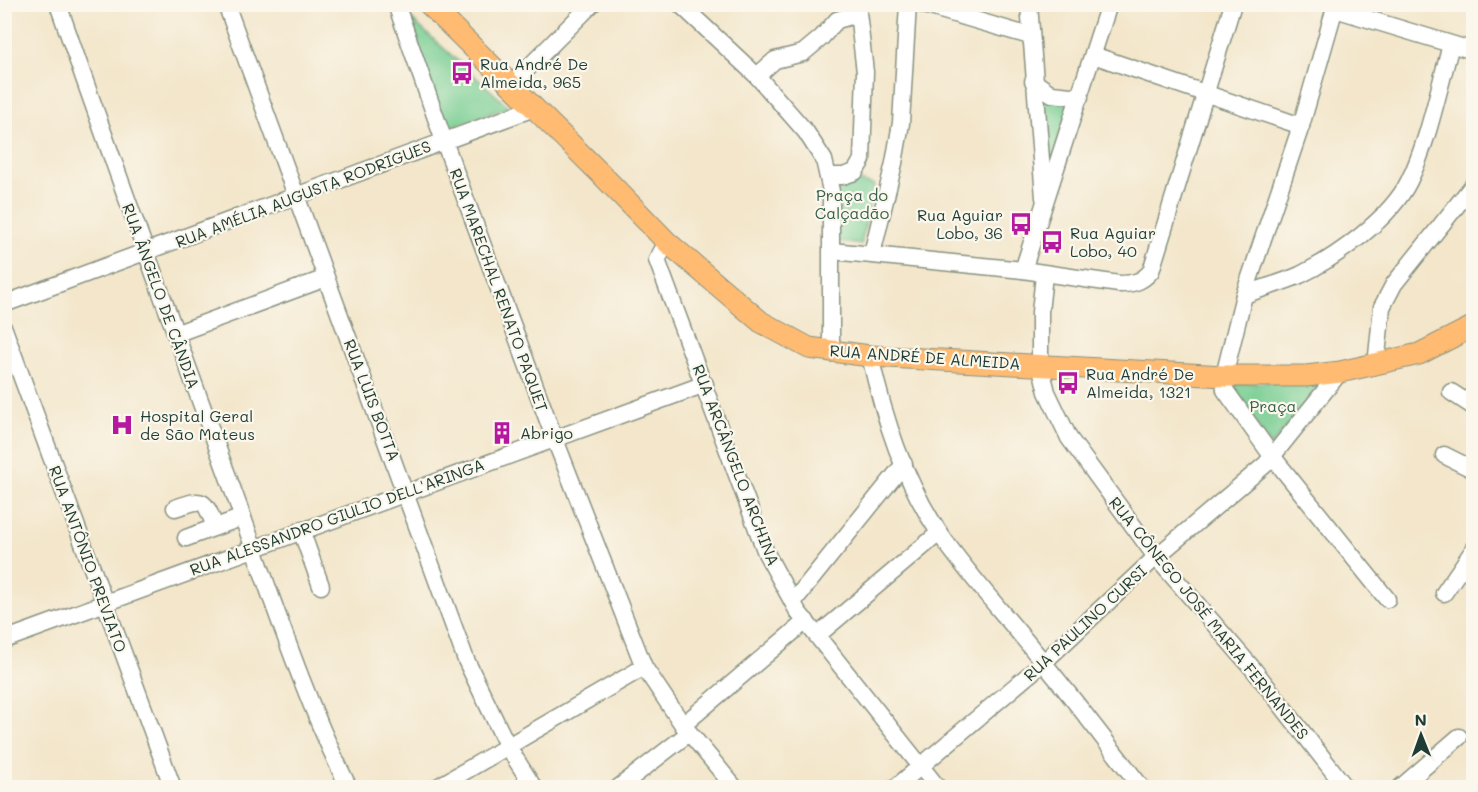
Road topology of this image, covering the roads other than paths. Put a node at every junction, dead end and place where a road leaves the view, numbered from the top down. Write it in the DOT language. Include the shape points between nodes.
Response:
graph roads {
  1 [pos="58,4"];
  2 [pos="226,4"];
  3 [pos="396,4"];
  4 [pos="429,4"];
  5 [pos="592,4"];
  6 [pos="680,4"];
  7 [pos="908,4"];
  8 [pos="920,4"];
  9 [pos="1029,4"];
  10 [pos="1109,4"];
  11 [pos="1233,4"];
  12 [pos="1335,7"];
  13 [pos="858,9"];
  14 [pos="1030,36"];
  15 [pos="1450,45"];
  16 [pos="1473,51"];
  17 [pos="1093,55"];
  18 [pos="757,76"];
  19 [pos="1033,81"];
  20 [pos="510,86"];
  21 [pos="1206,95"];
  22 [pos="1080,97"];
  23 [pos="534,108"];
  24 [pos="1301,126"];
  25 [pos="444,141"];
  26 [pos="828,176"];
  27 [pos="1473,184"];
  28 [pos="297,195"];
  29 [pos="1045,206"];
  30 [pos="666,242"];
  31 [pos="832,251"];
  32 [pos="145,254"];
  33 [pos="872,254"];
  34 [pos="1023,270"];
  35 [pos="1044,275"];
  36 [pos="326,278"];
  37 [pos="1244,295"];
  38 [pos="4,304"];
  39 [pos="1473,326"];
  40 [pos="4,329"];
  41 [pos="175,334"];
  42 [pos="831,353"];
  43 [pos="870,357"];
  44 [pos="1040,364"];
  45 [pos="1376,365"];
  46 [pos="1340,372"];
  47 [pos="1224,376"];
  48 [pos="705,384"];
  49 [pos="1451,392"];
  50 [pos="1473,407"];
  51 [pos="554,437"];
  52 [pos="1444,455"];
  53 [pos="1272,456"];
  54 [pos="904,464"];
  55 [pos="1473,470"];
  56 [pos="407,493"];
  57 [pos="175,508"];
  58 [pos="243,517"];
  59 [pos="215,527"];
  60 [pos="301,530"];
  61 [pos="939,533"];
  62 [pos="186,538"];
  63 [pos="254,547"];
  64 [pos="1473,549"];
  65 [pos="1156,557"];
  66 [pos="321,586"];
  67 [pos="1444,593"];
  68 [pos="1387,599"];
  69 [pos="793,602"];
  70 [pos="105,603"];
  71 [pos="806,621"];
  72 [pos="818,635"];
  73 [pos="4,640"];
  74 [pos="1044,662"];
  75 [pos="644,666"];
  76 [pos="686,729"];
  77 [pos="1459,737"];
  78 [pos="508,747"];
  79 [pos="921,766"];
  80 [pos="173,788"];
  81 [pos="349,788"];
  82 [pos="436,788"];
  83 [pos="534,788"];
  84 [pos="618,788"];
  85 [pos="735,788"];
  86 [pos="895,788"];
  87 [pos="938,788"];
  88 [pos="1142,788"];
  89 [pos="1346,788"];
  90 [pos="1400,788"];
  1 -- 32 [label="street, RUA ÂNGELO DE CÂNDIA"];
  2 -- 28 [label="street, RUA LUIS BOTTA"];
  3 -- 25 [label="street, RUA MARECHAL RENATO PAQUET"];
  4 -- 20 [label="main road, RUA ANDRÉ DE ALMEIDA"];
  5 -- 20 [label="street"];
  6 -- 18 [label="street"];
  7 -- 33 [label="street" via="901,123"];
  8 -- 14 [label="street"];
  9 -- 14 [label="street"];
  10 -- 17 [label="street"];
  11 -- 21 [label="street"];
  12 -- 15 [label="street"];
  12 -- 24 [label="street"];
  13 -- 18 [label="street" via="832,23 826,34 803,53 775,60"];
  13 -- 26 [label="street" via="865,72 862,160 855,172"];
  14 -- 19 [label="street"];
  15 -- 16 [label="street"];
  15 -- 37 [label="street" via="1418,159 1392,207 1318,264"];
  17 -- 21 [label="street"];
  17 -- 22 [label="street"];
  18 -- 26 [label="street" via="806,132 824,160"];
  19 -- 22 [label="street" via="1052,94"];
  19 -- 29 [label="street"];
  20 -- 23 [label="main road, RUA ANDRÉ DE ALMEIDA"];
  21 -- 24 [label="street"];
  21 -- 35 [label="street" via="1151,271 1144,279 1119,284"];
  22 -- 29 [label="street"];
  23 -- 25 [label="street, RUA AMÉLIA AUGUSTA RODRIGUES"];
  23 -- 30 [label="main road, RUA ANDRÉ DE ALMEIDA"];
  24 -- 37 [label="street"];
  25 -- 28 [label="street, RUA AMÉLIA AUGUSTA RODRIGUES"];
  25 -- 51 [label="street, RUA MARECHAL RENATO PAQUET"];
  26 -- 31 [label="street"];
  27 -- 45 [label="street" via="1394,284 1382,307"];
  28 -- 32 [label="street, RUA AMÉLIA AUGUSTA RODRIGUES"];
  28 -- 36 [label="street, RUA LUIS BOTTA"];
  29 -- 34 [label="street"];
  30 -- 42 [label="main road, RUA ANDRÉ DE ALMEIDA" via="761,322 788,339"];
  30 -- 48 [label="street, RUA ARCÂNGELO ARCHINA" via="657,260"];
  31 -- 33 [label="street"];
  31 -- 42 [label="street"];
  32 -- 38 [label="street, RUA AMÉLIA AUGUSTA RODRIGUES"];
  32 -- 41 [label="street, RUA ÂNGELO DE CÂNDIA"];
  33 -- 34 [label="street"];
  34 -- 35 [label="street"];
  35 -- 44 [label="street, RUA CÔNEGO JOSÉ MARIA FERNANDES"];
  36 -- 41 [label="street"];
  36 -- 56 [label="street, RUA LUIS BOTTA"];
  37 -- 47 [label="street"];
  39 -- 45 [label="main road, RUA ANDRÉ DE ALMEIDA" via="1419,354"];
  40 -- 70 [label="street, RUA ANTÔNIO PREVIATO"];
  41 -- 58 [label="street, RUA ÂNGELO DE CÂNDIA"];
  42 -- 43 [label="main road, RUA ANDRÉ DE ALMEIDA"];
  43 -- 44 [label="main road, RUA ANDRÉ DE ALMEIDA"];
  43 -- 54 [label="street" via="879,398"];
  44 -- 47 [label="main road, RUA ANDRÉ DE ALMEIDA"];
  44 -- 65 [label="street, RUA CÔNEGO JOSÉ MARIA FERNANDES" via="1047,392 1069,438"];
  45 -- 46 [label="main road, RUA ANDRÉ DE ALMEIDA"];
  46 -- 47 [label="main road, RUA ANDRÉ DE ALMEIDA"];
  46 -- 53 [label="street, RUA PAULINO CURSI"];
  47 -- 53 [label="street" via="1225,390"];
  48 -- 51 [label="street, RUA ALESSANDRO GIULIO DELL'ARINGA"];
  48 -- 69 [label="street, RUA ARCÂNGELO ARCHINA" via="766,553"];
  49 -- 50 [label="street"];
  51 -- 56 [label="street, RUA ALESSANDRO GIULIO DELL'ARINGA"];
  51 -- 75 [label="street, RUA MARECHAL RENATO PAQUET"];
  52 -- 55 [label="street"];
  53 -- 65 [label="street, RUA PAULINO CURSI"];
  53 -- 68 [label="street"];
  54 -- 61 [label="street"];
  54 -- 69 [label="street"];
  56 -- 60 [label="street, RUA ALESSANDRO GIULIO DELL'ARINGA"];
  56 -- 78 [label="street, RUA LUIS BOTTA" via="466,660"];
  57 -- 59 [label="street" via="203,502"];
  58 -- 59 [label="street"];
  58 -- 63 [label="street, RUA ÂNGELO DE CÂNDIA"];
  59 -- 62 [label="street"];
  60 -- 63 [label="street, RUA ALESSANDRO GIULIO DELL'ARINGA"];
  60 -- 66 [label="street"];
  61 -- 72 [label="street"];
  61 -- 74 [label="street"];
  63 -- 70 [label="street, RUA ALESSANDRO GIULIO DELL'ARINGA"];
  63 -- 81 [label="street, RUA ÂNGELO DE CÂNDIA" via="311,703"];
  64 -- 67 [label="street"];
  65 -- 74 [label="street, RUA PAULINO CURSI"];
  65 -- 89 [label="street, RUA CÔNEGO JOSÉ MARIA FERNANDES" via="1254,670"];
  69 -- 71 [label="street, RUA ARCÂNGELO ARCHINA"];
  70 -- 73 [label="street, RUA ALESSANDRO GIULIO DELL'ARINGA"];
  70 -- 80 [label="street, RUA ANTÔNIO PREVIATO"];
  71 -- 72 [label="street, RUA ARCÂNGELO ARCHINA"];
  71 -- 76 [label="street"];
  72 -- 79 [label="street, RUA ARCÂNGELO ARCHINA"];
  74 -- 79 [label="street, RUA PAULINO CURSI"];
  74 -- 88 [label="street"];
  75 -- 76 [label="street, RUA MARECHAL RENATO PAQUET"];
  75 -- 78 [label="street"];
  76 -- 84 [label="street"];
  76 -- 85 [label="street, RUA MARECHAL RENATO PAQUET"];
  77 -- 90 [label="street"];
  78 -- 82 [label="street"];
  78 -- 83 [label="street, RUA LUIS BOTTA"];
  79 -- 86 [label="street, RUA PAULINO CURSI"];
  79 -- 87 [label="street, RUA ARCÂNGELO ARCHINA"];
}
